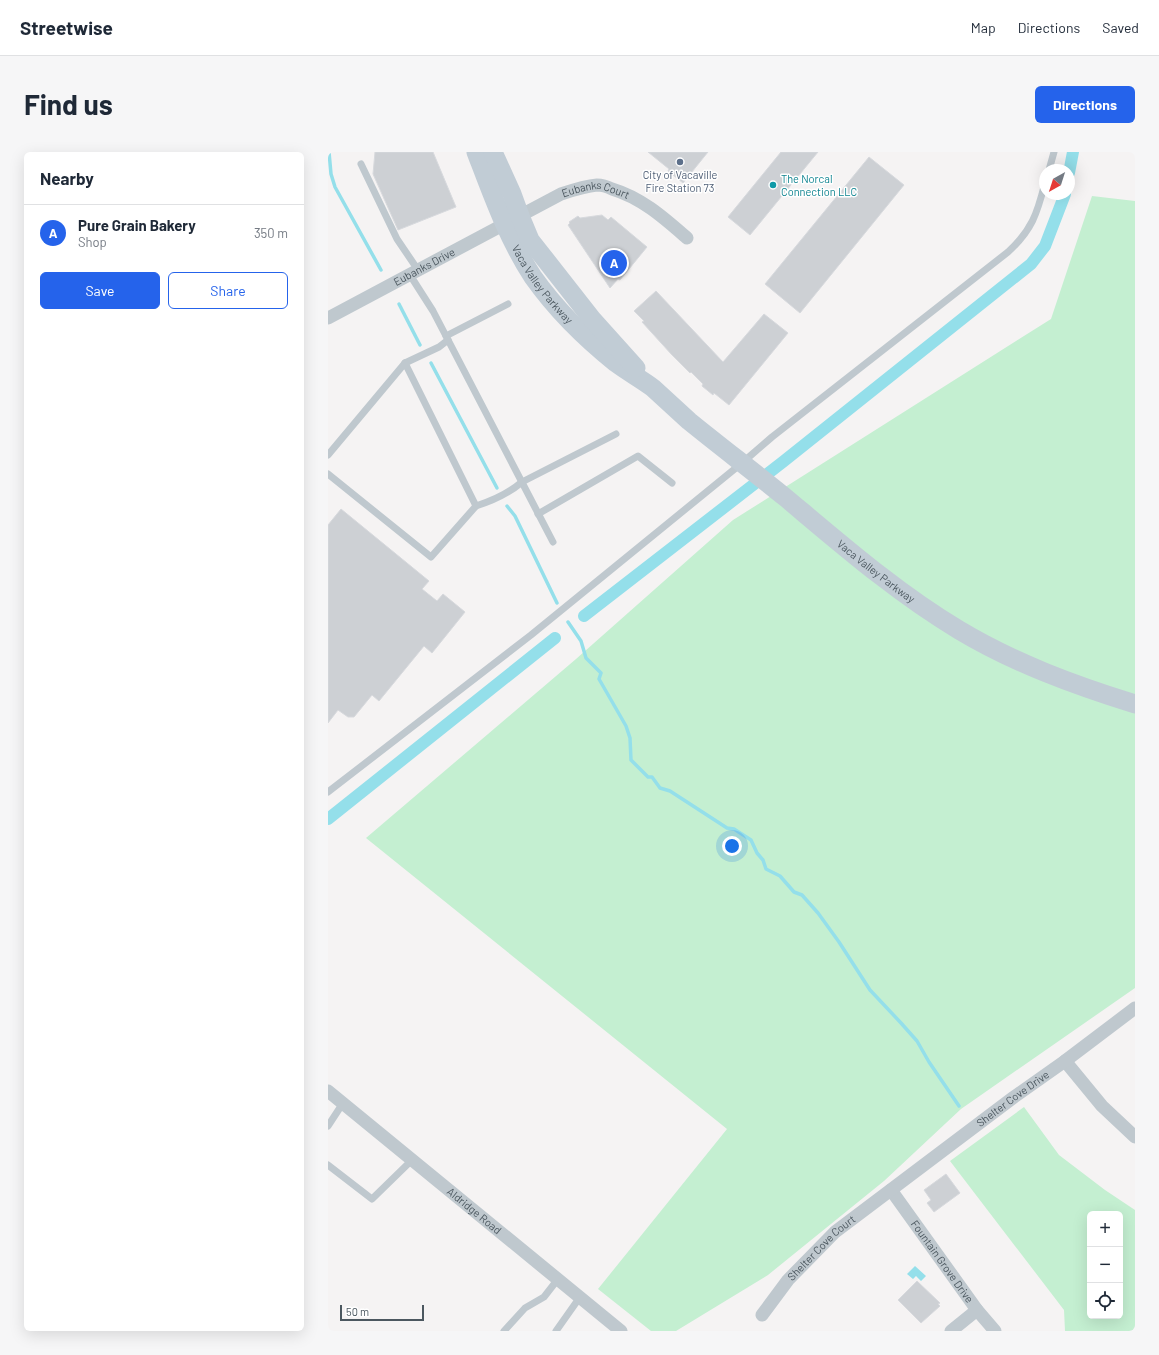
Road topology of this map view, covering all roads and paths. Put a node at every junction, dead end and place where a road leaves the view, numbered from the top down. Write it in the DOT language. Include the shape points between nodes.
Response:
graph roads {
  1 [pos="476,152"];
  2 [pos="493,152"];
  3 [pos="1054,152"];
  4 [pos="361,164"];
  5 [pos="1051,164"];
  6 [pos="1040,200"];
  7 [pos="512,220"];
  8 [pos="687,238"];
  9 [pos="414,272"];
  10 [pos="508,304"];
  11 [pos="328,318"];
  12 [pos="447,338"];
  13 [pos="405,363"];
  14 [pos="616,434"];
  15 [pos="328,455"];
  16 [pos="746,465"];
  17 [pos="328,474"];
  18 [pos="522,482"];
  19 [pos="672,483"];
  20 [pos="476,506"];
  21 [pos="538,514"];
  22 [pos="553,542"];
  23 [pos="1135,704"];
  24 [pos="328,792"];
  25 [pos="1135,1008"];
  26 [pos="1065,1061"];
  27 [pos="328,1091"];
  28 [pos="343,1103"];
  29 [pos="328,1126"];
  30 [pos="1135,1137"];
  31 [pos="412,1160"];
  32 [pos="328,1165"];
  33 [pos="891,1190"];
  34 [pos="558,1279"];
  35 [pos="580,1297"];
  36 [pos="977,1310"];
  37 [pos="762,1315"];
  38 [pos="504,1331"];
  39 [pos="556,1331"];
  40 [pos="621,1331"];
  41 [pos="951,1331"];
  42 [pos="995,1331"];
  1 -- 7 [label="street, Vaca Valley Parkway" via="496,203"];
  2 -- 7 [label="street, Vaca Valley Parkway" via="512,194"];
  3 -- 5 [label="lane"];
  4 -- 9 [label="lane"];
  6 -- 16 [label="lane" via="1030,227 1020,242 772,437"];
  7 -- 8 [label="street, Eubanks Court" via="561,194 580,187 599,185 637,199"];
  7 -- 9 [label="street, Eubanks Drive"];
  7 -- 16 [label="street, Vaca Valley Parkway" via="650,386 689,421"];
  9 -- 11 [label="street, Eubanks Drive"];
  9 -- 12 [label="lane"];
  10 -- 12 [label="lane"];
  12 -- 13 [label="lane" via="439,347"];
  12 -- 18 [label="lane"];
  13 -- 15 [label="lane"];
  13 -- 20 [label="lane"];
  14 -- 18 [label="lane"];
  16 -- 23 [label="street, Vaca Valley Parkway" via="871,569 960,631 1050,674"];
  16 -- 24 [label="lane"];
  17 -- 20 [label="lane" via="431,557"];
  18 -- 20 [label="lane"];
  18 -- 21 [label="lane"];
  19 -- 21 [label="lane" via="638,456"];
  21 -- 22 [label="lane"];
  25 -- 26 [label="street, Shelter Cove Drive"];
  26 -- 30 [label="street" via="1102,1106"];
  26 -- 33 [label="street, Shelter Cove Drive"];
  27 -- 28 [label="street, Aldridge Road"];
  28 -- 29 [label="lane"];
  28 -- 31 [label="street, Aldridge Road"];
  31 -- 32 [label="lane" via="372,1199"];
  31 -- 34 [label="street, Aldridge Road"];
  33 -- 36 [label="street, Fountain Grove Drive"];
  33 -- 37 [label="street, Shelter Cove Court" via="835,1232 817,1249 788,1280"];
  34 -- 35 [label="street, Aldridge Road"];
  34 -- 38 [label="lane" via="544,1297 525,1308"];
  35 -- 39 [label="lane"];
  35 -- 40 [label="street, Aldridge Road"];
  36 -- 41 [label="street"];
  36 -- 42 [label="street, Fountain Grove Drive"];
}
